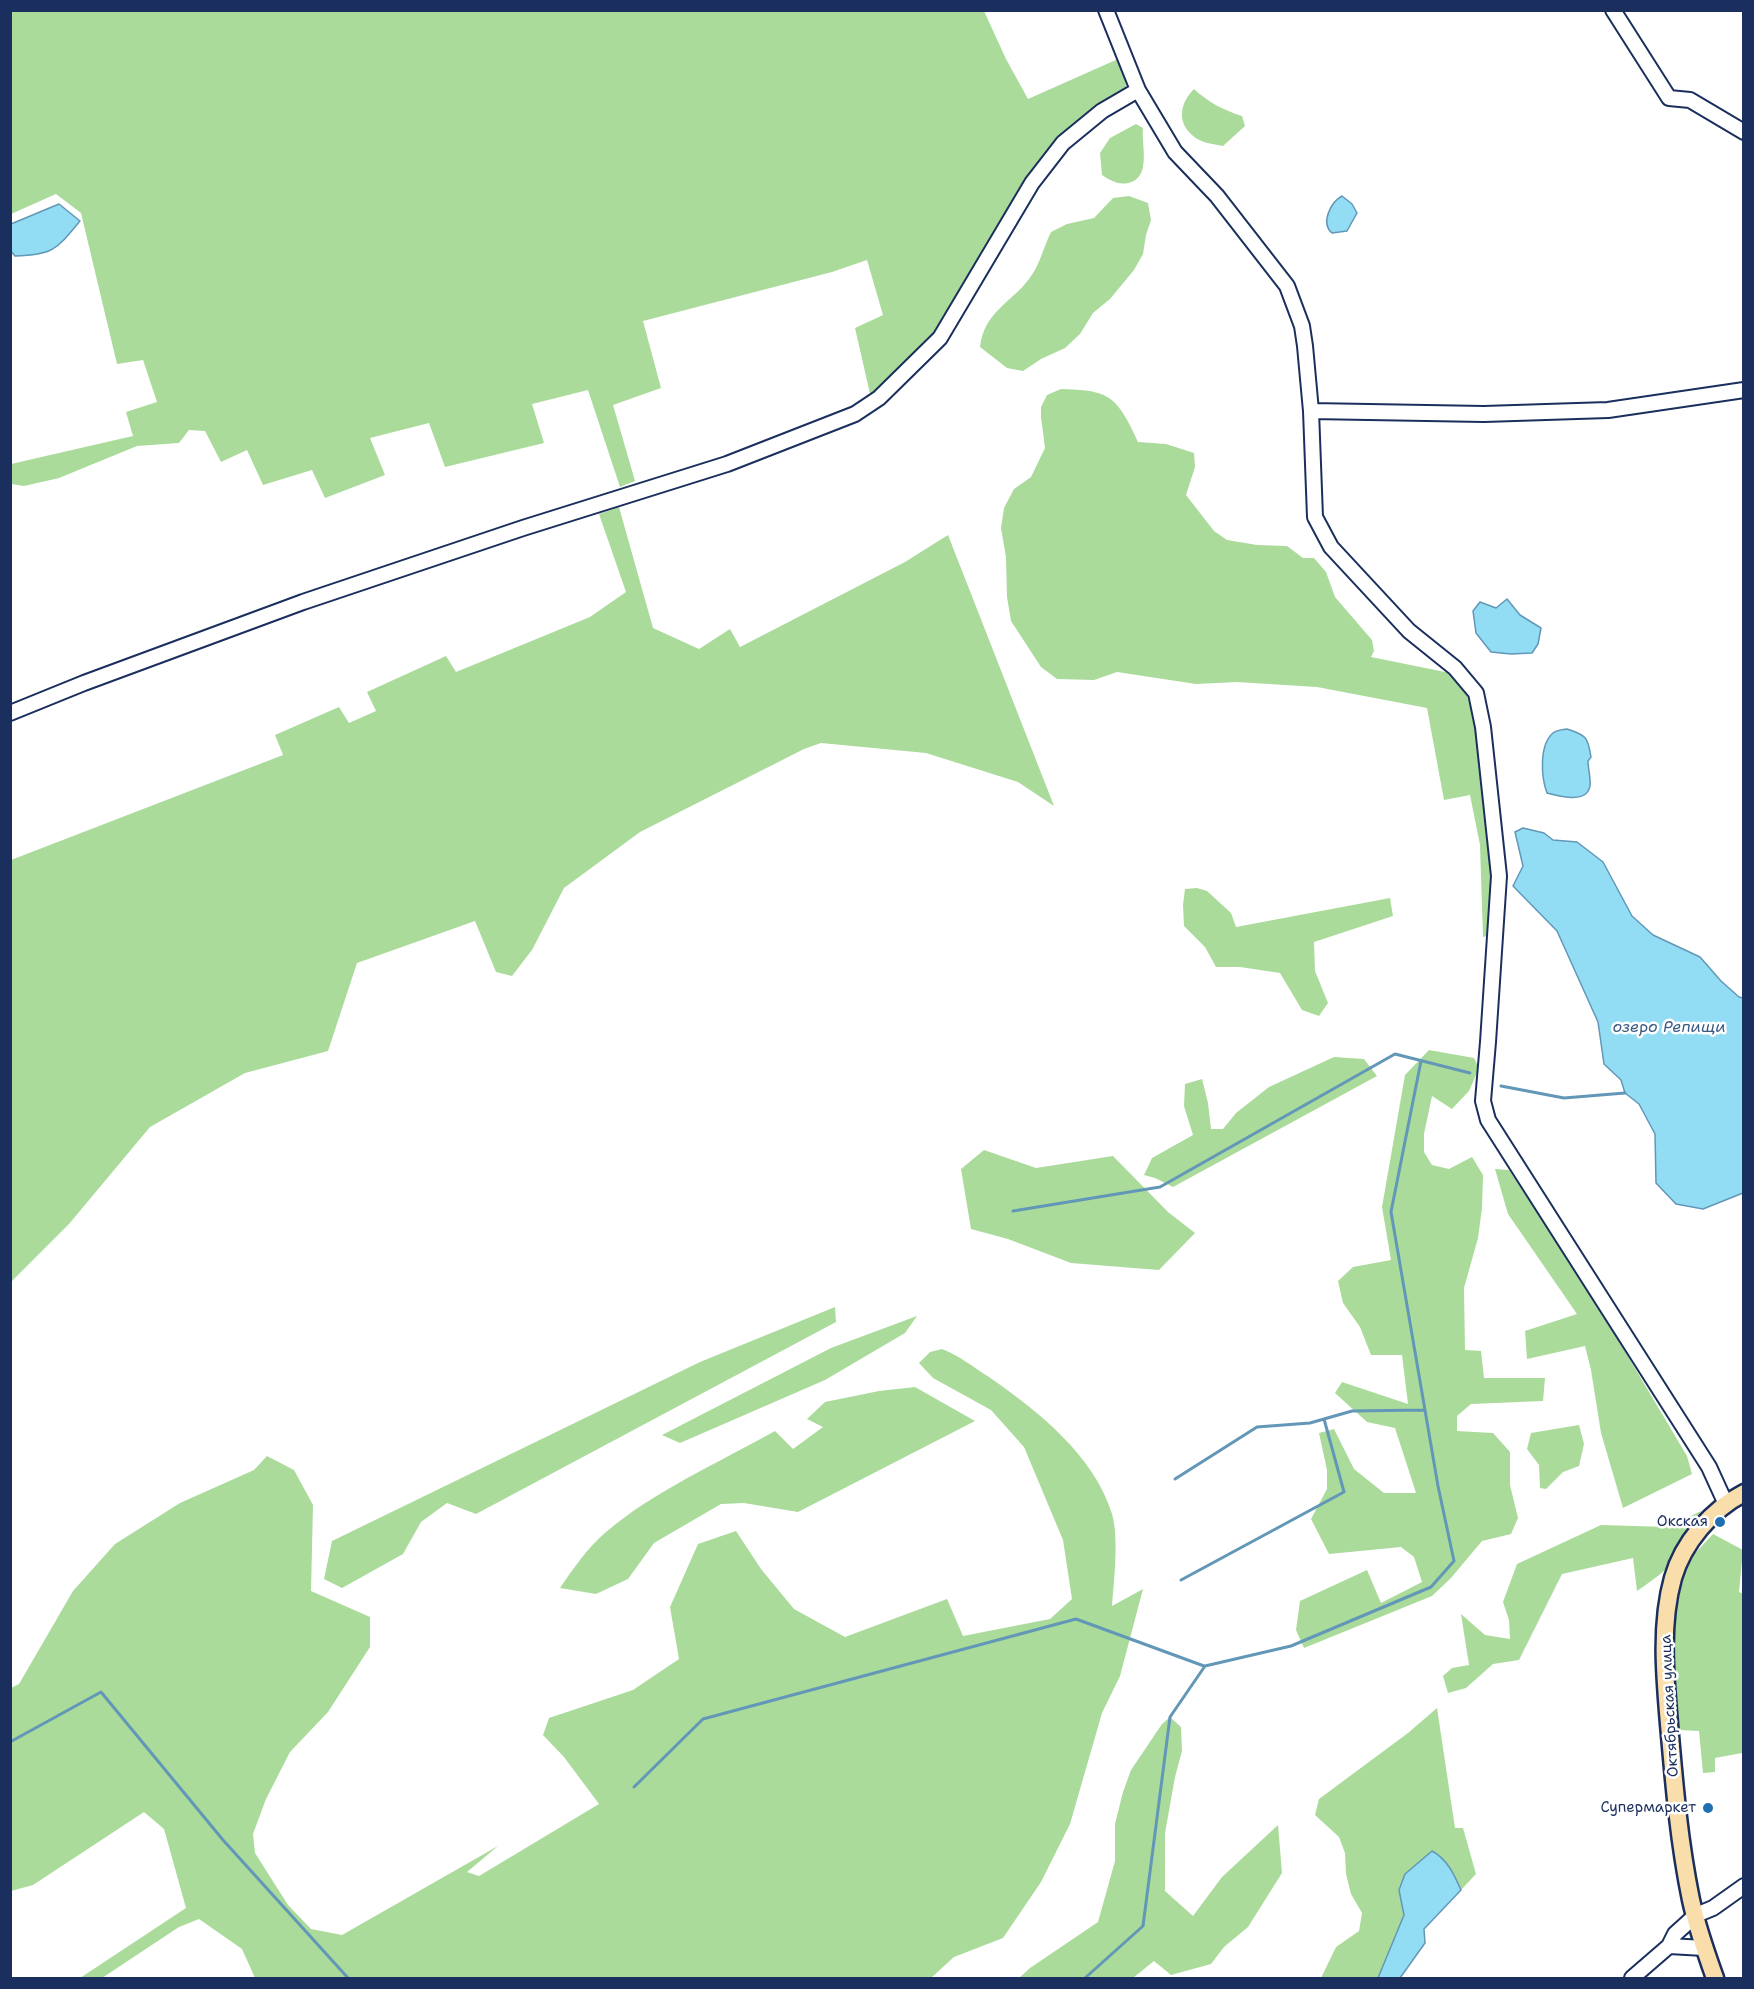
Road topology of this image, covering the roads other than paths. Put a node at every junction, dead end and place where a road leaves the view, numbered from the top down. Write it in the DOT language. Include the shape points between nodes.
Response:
graph roads {
  1 [pos="1106,10"];
  2 [pos="1613,10"];
  3 [pos="1138,90"];
  4 [pos="1743,132"];
  5 [pos="1743,390"];
  6 [pos="1311,411"];
  7 [pos="10,713"];
  8 [pos="1743,1493"];
  9 [pos="1725,1502"];
  10 [pos="1743,1886"];
  11 [pos="1696,1916"];
  12 [pos="1669,1946"];
  13 [pos="1704,1948"];
  14 [pos="1632,1978"];
  15 [pos="1715,1978"];
  1 -- 3 [label="street"];
  2 -- 4 [label="street" via="1669,98 1690,100"];
  3 -- 6 [label="street" via="1175,153 1217,196 1287,286 1302,326"];
  3 -- 7 [label="street" via="1102,111 1063,143 1032,183 940,338 879,398 855,414 727,464 303,602"];
  5 -- 6 [label="street" via="1608,410 1484,414"];
  6 -- 9 [label="street" via="1314,517 1331,547 1409,631 1455,668 1476,693 1499,876 1482,1101 1488,1120 1709,1467"];
  8 -- 9 [label="main road, Октябрьская улица"];
  9 -- 11 [label="main road, Октябрьская улица" via="1693,1537 1673,1578 1667,1608 1666,1681 1675,1798"];
  10 -- 11 [label="street"];
  11 -- 12 [label="street" via="1675,1934"];
  11 -- 13 [label="main road, Октябрьская улица"];
  12 -- 13 [label="street"];
  12 -- 14 [label="street"];
  13 -- 15 [label="main road, Октябрьская улица"];
}
